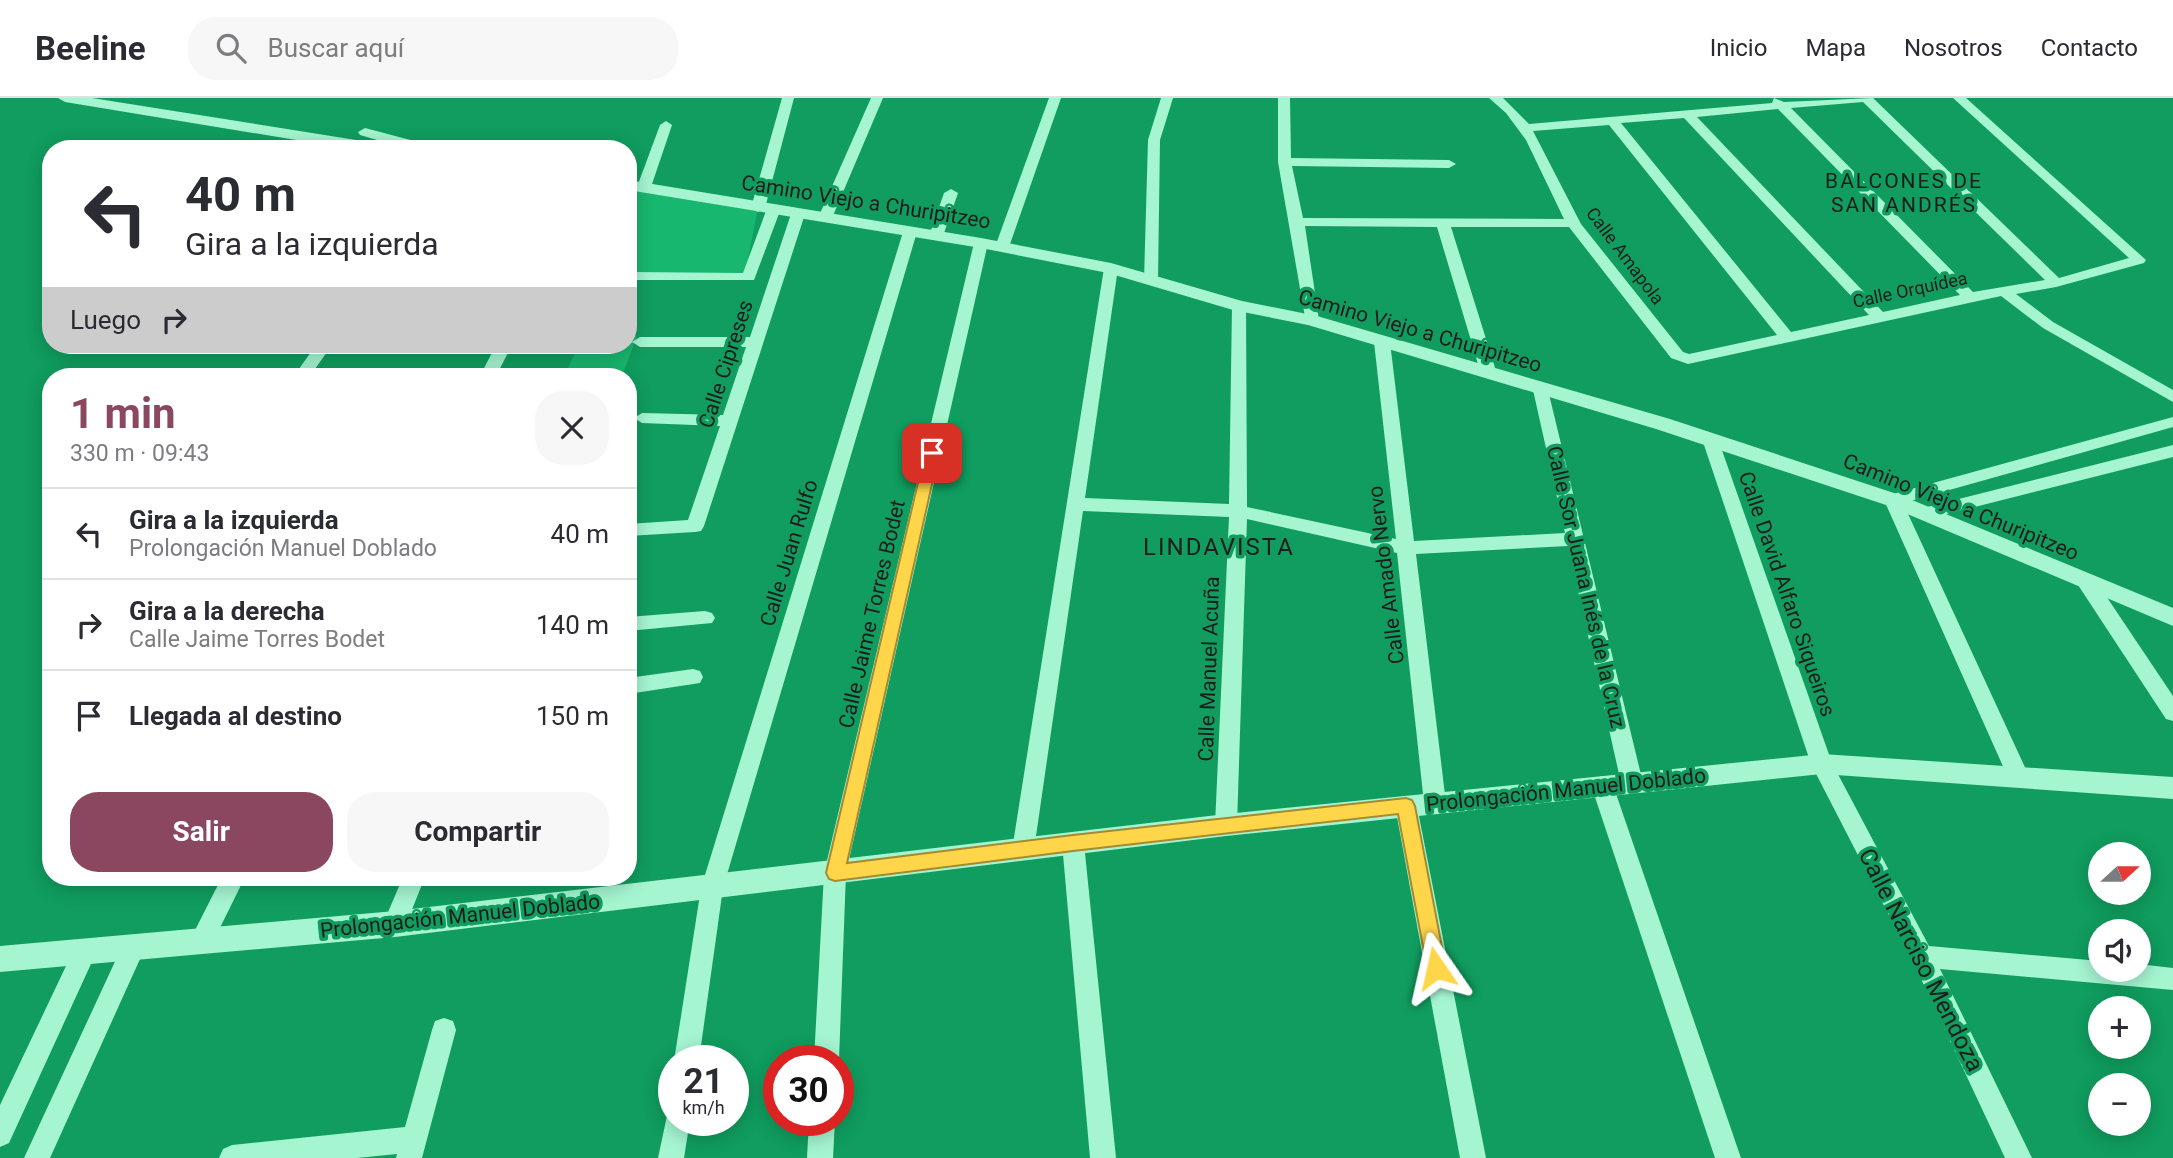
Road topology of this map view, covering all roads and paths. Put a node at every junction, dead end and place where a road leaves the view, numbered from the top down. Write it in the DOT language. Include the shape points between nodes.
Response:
graph roads {
  1 [pos="65,98"];
  2 [pos="153,98"];
  3 [pos="788,98"];
  4 [pos="877,98"];
  5 [pos="1055,98"];
  6 [pos="1167,98"];
  7 [pos="1284,98"];
  8 [pos="1495,98"];
  9 [pos="1866,98"];
  10 [pos="1959,98"];
  11 [pos="1778,102"];
  12 [pos="1688,115"];
  13 [pos="1614,122"];
  14 [pos="666,125"];
  15 [pos="1527,128"];
  16 [pos="326,140"];
  17 [pos="394,140"];
  18 [pos="1285,162"];
  19 [pos="1449,164"];
  20 [pos="637,184"];
  21 [pos="637,186"];
  22 [pos="951,193"];
  23 [pos="765,209"];
  24 [pos="798,214"];
  25 [pos="825,218"];
  26 [pos="1297,222"];
  27 [pos="1443,223"];
  28 [pos="1573,223"];
  29 [pos="910,232"];
  30 [pos="936,236"];
  31 [pos="981,243"];
  32 [pos="1002,247"];
  33 [pos="1111,268"];
  34 [pos="637,276"];
  35 [pos="1151,280"];
  36 [pos="2056,283"];
  37 [pos="2004,292"];
  38 [pos="1970,297"];
  39 [pos="1239,306"];
  40 [pos="1879,316"];
  41 [pos="1311,320"];
  42 [pos="1786,336"];
  43 [pos="640,342"];
  44 [pos="754,342"];
  45 [pos="1382,342"];
  46 [pos="1688,359"];
  47 [pos="1489,374"];
  48 [pos="1541,390"];
  49 [pos="2173,397"];
  50 [pos="642,418"];
  51 [pos="731,421"];
  52 [pos="2173,422"];
  53 [pos="1710,439"];
  54 [pos="2173,451"];
  55 [pos="2028,461"];
  56 [pos="2053,481"];
  57 [pos="1893,500"];
  58 [pos="1075,504"];
  59 [pos="1238,511"];
  60 [pos="1927,513"];
  61 [pos="695,526"];
  62 [pos="637,529"];
  63 [pos="1574,539"];
  64 [pos="1406,548"];
  65 [pos="2085,580"];
  66 [pos="2173,617"];
  67 [pos="705,618"];
  68 [pos="637,623"];
  69 [pos="693,677"];
  70 [pos="637,685"];
  71 [pos="2173,713"];
  72 [pos="1822,764"];
  73 [pos="2018,776"];
  74 [pos="1632,783"];
  75 [pos="1602,785"];
  76 [pos="2173,788"];
  77 [pos="1435,803"];
  78 [pos="1406,806"];
  79 [pos="1226,825"];
  80 [pos="1073,843"];
  81 [pos="1023,850"];
  82 [pos="835,873"];
  83 [pos="229,886"];
  84 [pos="410,886"];
  85 [pos="712,888"];
  86 [pos="395,924"];
  87 [pos="201,942"];
  88 [pos="133,948"];
  89 [pos="84,953"];
  90 [pos="1922,956"];
  91 [pos="0,959"];
  92 [pos="2173,979"];
  93 [pos="444,1030"];
  94 [pos="688,1045"];
  95 [pos="827,1045"];
  96 [pos="0,1134"];
  97 [pos="674,1136"];
  98 [pos="822,1136"];
  99 [pos="411,1149"];
  100 [pos="37,1158"];
  101 [pos="232,1158"];
  102 [pos="671,1158"];
  103 [pos="821,1158"];
  104 [pos="1103,1158"];
  105 [pos="1473,1158"];
  106 [pos="1728,1158"];
  107 [pos="2019,1158"];
  1 -- 16 [label="street"];
  2 -- 17 [label="street" via="349,128"];
  3 -- 23 [label="street"];
  4 -- 25 [label="street"];
  5 -- 32 [label="street"];
  6 -- 35 [label="street" via="1154,140"];
  7 -- 18 [label="street"];
  8 -- 15 [label="street, Calle Amapola"];
  9 -- 11 [label="street"];
  9 -- 36 [label="street"];
  10 -- 36 [label="street, Calle Orquídea" via="2139,260"];
  11 -- 12 [label="street"];
  11 -- 38 [label="street"];
  12 -- 13 [label="street"];
  12 -- 40 [label="street"];
  13 -- 15 [label="street"];
  13 -- 42 [label="street"];
  14 -- 20 [label="street"];
  15 -- 28 [label="street, Calle Amapola"];
  18 -- 19 [label="street"];
  18 -- 26 [label="street"];
  21 -- 23 [label="street, Camino Viejo a Churipitzeo"];
  22 -- 30 [label="street"];
  23 -- 24 [label="street, Camino Viejo a Churipitzeo"];
  23 -- 34 [label="street" via="749,277"];
  24 -- 25 [label="street, Camino Viejo a Churipitzeo"];
  24 -- 44 [label="street, Calle Cipreses"];
  25 -- 29 [label="street, Camino Viejo a Churipitzeo"];
  26 -- 27 [label="street"];
  26 -- 41 [label="street"];
  27 -- 28 [label="street"];
  27 -- 47 [label="street"];
  28 -- 46 [label="street, Calle Amapola" via="1677,355"];
  29 -- 30 [label="street, Camino Viejo a Churipitzeo"];
  29 -- 85 [label="street, Calle Juan Rulfo"];
  30 -- 31 [label="street, Camino Viejo a Churipitzeo"];
  31 -- 32 [label="street, Camino Viejo a Churipitzeo"];
  31 -- 82 [label="street, Calle Jaime Torres Bodet"];
  32 -- 33 [label="street, Camino Viejo a Churipitzeo"];
  33 -- 35 [label="street, Camino Viejo a Churipitzeo"];
  33 -- 58 [label="street"];
  35 -- 39 [label="street, Camino Viejo a Churipitzeo"];
  36 -- 37 [label="street, Calle Orquídea"];
  37 -- 38 [label="street, Calle Orquídea"];
  37 -- 49 [label="street" via="2048,325"];
  38 -- 40 [label="street, Calle Orquídea"];
  39 -- 41 [label="street, Camino Viejo a Churipitzeo"];
  39 -- 59 [label="street, Calle Manuel Acuña"];
  40 -- 42 [label="street, Calle Orquídea"];
  41 -- 45 [label="street, Camino Viejo a Churipitzeo"];
  42 -- 46 [label="street, Calle Orquídea"];
  43 -- 44 [label="street"];
  44 -- 51 [label="street, Calle Cipreses"];
  45 -- 47 [label="street, Camino Viejo a Churipitzeo"];
  45 -- 64 [label="street, Calle Amado Nervo"];
  47 -- 48 [label="street, Camino Viejo a Churipitzeo"];
  48 -- 53 [label="street, Camino Viejo a Churipitzeo"];
  48 -- 63 [label="street, Calle Sor Juana Inés de la Cruz"];
  50 -- 51 [label="street"];
  51 -- 61 [label="street, Calle Cipreses"];
  52 -- 55 [label="street"];
  53 -- 57 [label="street, Camino Viejo a Churipitzeo"];
  53 -- 72 [label="street, Calle David Alfaro Siqueiros"];
  54 -- 56 [label="street"];
  55 -- 56 [label="street"];
  55 -- 57 [label="street"];
  56 -- 60 [label="street"];
  57 -- 60 [label="street, Camino Viejo a Churipitzeo"];
  57 -- 73 [label="street"];
  58 -- 59 [label="street"];
  58 -- 81 [label="street"];
  59 -- 64 [label="street"];
  59 -- 79 [label="street, Calle Manuel Acuña"];
  60 -- 65 [label="street, Camino Viejo a Churipitzeo"];
  61 -- 62 [label="street"];
  63 -- 64 [label="street"];
  63 -- 74 [label="street, Calle Sor Juana Inés de la Cruz"];
  64 -- 77 [label="street, Calle Amado Nervo"];
  65 -- 66 [label="street, Camino Viejo a Churipitzeo"];
  65 -- 71 [label="street"];
  67 -- 68 [label="street"];
  69 -- 70 [label="street"];
  72 -- 73 [label="street, Prolongación Manuel Doblado"];
  72 -- 74 [label="street, Prolongación Manuel Doblado"];
  72 -- 90 [label="street, Calle Narciso Mendoza"];
  73 -- 76 [label="street, Prolongación Manuel Doblado"];
  74 -- 75 [label="street, Prolongación Manuel Doblado"];
  75 -- 77 [label="street, Prolongación Manuel Doblado"];
  75 -- 106 [label="street"];
  77 -- 78 [label="street, Prolongación Manuel Doblado"];
  78 -- 79 [label="street, Prolongación Manuel Doblado"];
  78 -- 105 [label="street"];
  79 -- 80 [label="street, Prolongación Manuel Doblado"];
  80 -- 81 [label="street, Prolongación Manuel Doblado"];
  80 -- 104 [label="street"];
  81 -- 82 [label="street, Prolongación Manuel Doblado"];
  82 -- 85 [label="street, Prolongación Manuel Doblado"];
  82 -- 95 [label="street, Calle Jaime Torres Bodet"];
  83 -- 87 [label="street"];
  84 -- 86 [label="street"];
  85 -- 86 [label="street, Prolongación Manuel Doblado"];
  85 -- 94 [label="street, Calle Juan Rulfo"];
  86 -- 87 [label="street, Prolongación Manuel Doblado"];
  87 -- 88 [label="street, Prolongación Manuel Doblado"];
  88 -- 89 [label="street, Prolongación Manuel Doblado"];
  88 -- 100 [label="street"];
  89 -- 91 [label="street, Prolongación Manuel Doblado"];
  89 -- 96 [label="street"];
  90 -- 92 [label="street"];
  90 -- 107 [label="street, Calle Narciso Mendoza"];
  93 -- 99 [label="street"];
  97 -- 102 [label="street"];
  98 -- 103 [label="street"];
  99 -- 101 [label="street"];
}
